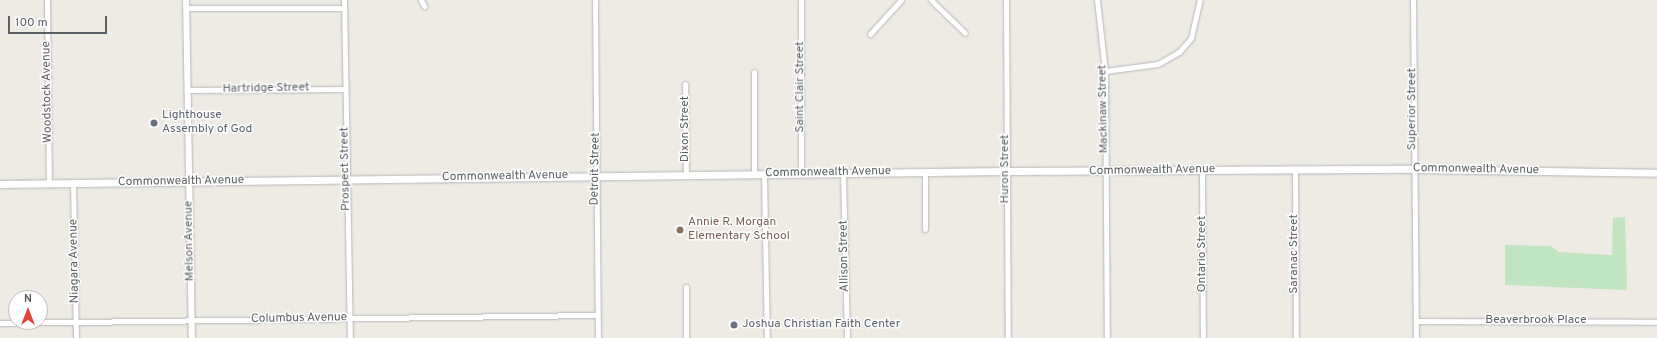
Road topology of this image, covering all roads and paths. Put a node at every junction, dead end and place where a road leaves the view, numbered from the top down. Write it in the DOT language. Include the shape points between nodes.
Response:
graph roads {
  1 [pos="47,0"];
  2 [pos="186,0"];
  3 [pos="344,0"];
  4 [pos="421,0"];
  5 [pos="595,0"];
  6 [pos="800,0"];
  7 [pos="901,0"];
  8 [pos="931,0"];
  9 [pos="1006,0"];
  10 [pos="1097,0"];
  11 [pos="1200,0"];
  12 [pos="1413,0"];
  13 [pos="424,6"];
  14 [pos="186,8"];
  15 [pos="344,8"];
  16 [pos="965,33"];
  17 [pos="870,34"];
  18 [pos="1105,71"];
  19 [pos="754,72"];
  20 [pos="685,84"];
  21 [pos="345,88"];
  22 [pos="188,90"];
  23 [pos="1414,169"];
  24 [pos="1202,170"];
  25 [pos="1295,170"];
  26 [pos="1006,171"];
  27 [pos="1105,171"];
  28 [pos="925,172"];
  29 [pos="801,173"];
  30 [pos="843,173"];
  31 [pos="1657,173"];
  32 [pos="754,174"];
  33 [pos="764,174"];
  34 [pos="686,175"];
  35 [pos="596,176"];
  36 [pos="346,179"];
  37 [pos="189,182"];
  38 [pos="49,183"];
  39 [pos="73,183"];
  40 [pos="0,184"];
  41 [pos="925,229"];
  42 [pos="686,287"];
  43 [pos="597,315"];
  44 [pos="350,318"];
  45 [pos="192,320"];
  46 [pos="1416,321"];
  47 [pos="76,322"];
  48 [pos="1657,322"];
  49 [pos="0,323"];
  50 [pos="76,338"];
  51 [pos="192,338"];
  52 [pos="350,338"];
  53 [pos="598,338"];
  54 [pos="686,338"];
  55 [pos="767,338"];
  56 [pos="847,338"];
  57 [pos="1008,338"];
  58 [pos="1107,338"];
  59 [pos="1203,338"];
  60 [pos="1296,338"];
  61 [pos="1416,338"];
  1 -- 38 [label="street, Woodstock Avenue"];
  2 -- 14 [label="street, Melson Avenue"];
  3 -- 15 [label="street, Prospect Street"];
  4 -- 13 [label="street"];
  5 -- 35 [label="street, Detroit Street"];
  6 -- 29 [label="street, Saint Clair Street"];
  7 -- 17 [label="street"];
  8 -- 16 [label="street"];
  9 -- 26 [label="street, Huron Street"];
  10 -- 18 [label="street, Mackinaw Street"];
  11 -- 18 [label="street" via="1191,38 1179,52 1158,64"];
  12 -- 23 [label="street, Superior Street"];
  14 -- 15 [label="street"];
  14 -- 22 [label="street, Melson Avenue"];
  15 -- 21 [label="street, Prospect Street"];
  18 -- 27 [label="street, Mackinaw Street"];
  19 -- 32 [label="street"];
  20 -- 34 [label="street, Dixon Street"];
  21 -- 22 [label="street, Hartridge Street"];
  21 -- 36 [label="street, Prospect Street"];
  22 -- 37 [label="street, Melson Avenue"];
  23 -- 25 [label="main road, Commonwealth Avenue"];
  23 -- 31 [label="main road, Commonwealth Avenue"];
  23 -- 46 [label="street, Superior Street"];
  24 -- 25 [label="main road, Commonwealth Avenue"];
  24 -- 27 [label="main road, Commonwealth Avenue"];
  24 -- 59 [label="street, Ontario Street"];
  25 -- 60 [label="street, Saranac Street"];
  26 -- 27 [label="main road, Commonwealth Avenue"];
  26 -- 28 [label="main road, Commonwealth Avenue"];
  26 -- 57 [label="street, Huron Street"];
  27 -- 58 [label="street, Mackinaw Street"];
  28 -- 30 [label="main road, Commonwealth Avenue"];
  28 -- 41 [label="street"];
  29 -- 30 [label="main road, Commonwealth Avenue"];
  29 -- 33 [label="main road, Commonwealth Avenue"];
  30 -- 56 [label="street, Allison Street"];
  32 -- 33 [label="main road, Commonwealth Avenue"];
  32 -- 34 [label="main road, Commonwealth Avenue"];
  33 -- 55 [label="street"];
  34 -- 35 [label="main road, Commonwealth Avenue"];
  35 -- 36 [label="main road, Commonwealth Avenue"];
  35 -- 43 [label="street, Detroit Street"];
  36 -- 37 [label="main road, Commonwealth Avenue"];
  36 -- 44 [label="street, Prospect Street"];
  37 -- 39 [label="main road, Commonwealth Avenue"];
  37 -- 45 [label="street, Melson Avenue"];
  38 -- 39 [label="main road, Commonwealth Avenue"];
  38 -- 40 [label="main road, Commonwealth Avenue"];
  39 -- 47 [label="street, Niagara Avenue"];
  42 -- 54 [label="street"];
  43 -- 44 [label="street, Columbus Avenue"];
  43 -- 53 [label="street, Detroit Street"];
  44 -- 45 [label="street, Columbus Avenue"];
  44 -- 52 [label="street, Prospect Street"];
  45 -- 47 [label="street, Columbus Avenue"];
  45 -- 51 [label="street, Melson Avenue"];
  46 -- 48 [label="street, Beaverbrook Place"];
  46 -- 61 [label="street, Superior Street"];
  47 -- 49 [label="street, Columbus Avenue"];
  47 -- 50 [label="street, Niagara Avenue"];
}
